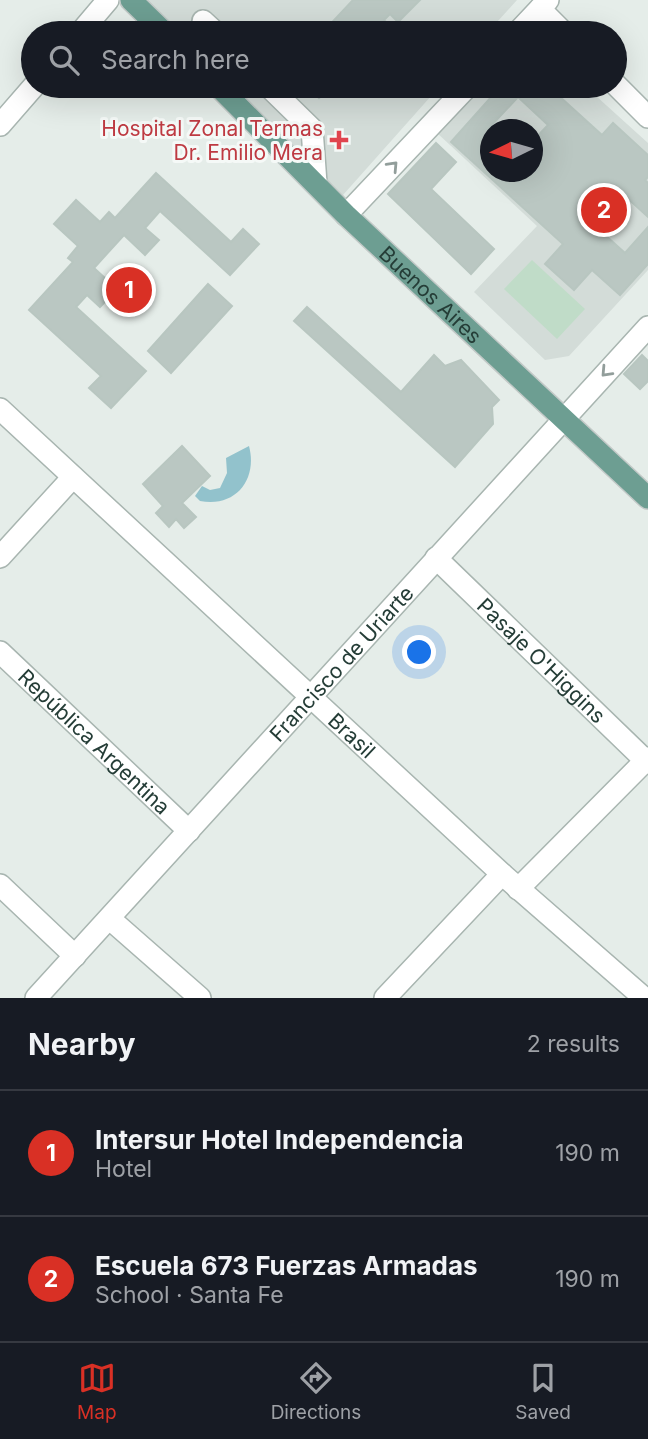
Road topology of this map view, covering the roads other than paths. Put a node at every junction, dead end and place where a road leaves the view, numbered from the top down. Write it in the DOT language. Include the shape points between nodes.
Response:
graph roads {
  1 [pos="108,0"];
  2 [pos="131,0"];
  3 [pos="544,5"];
  4 [pos="90,21"];
  5 [pos="153,21"];
  6 [pos="529,21"];
  7 [pos="555,21"];
  8 [pos="627,96"];
  9 [pos="24,98"];
  10 [pos="230,98"];
  11 [pos="280,98"];
  12 [pos="457,98"];
  13 [pos="648,117"];
  14 [pos="0,125"];
  15 [pos="316,183"];
  16 [pos="346,215"];
  17 [pos="648,327"];
  18 [pos="0,410"];
  19 [pos="564,417"];
  20 [pos="73,477"];
  21 [pos="648,498"];
  22 [pos="0,557"];
  23 [pos="436,558"];
  24 [pos="0,652"];
  25 [pos="309,697"];
  26 [pos="647,761"];
  27 [pos="189,831"];
  28 [pos="510,881"];
  29 [pos="0,885"];
  30 [pos="110,919"];
  31 [pos="75,956"];
  32 [pos="36,998"];
  33 [pos="200,998"];
  34 [pos="385,998"];
  35 [pos="644,998"];
  1 -- 4 [label="street"];
  2 -- 5 [label="main road"];
  3 -- 6 [label="street"];
  3 -- 7 [label="street"];
  8 -- 13 [label="street"];
  9 -- 14 [label="street"];
  10 -- 15 [label="main road, Buenos Aires"];
  11 -- 15 [label="street" via="312,129"];
  16 -- 12 [label="street, one-way"];
  15 -- 16 [label="main road, Buenos Aires"];
  16 -- 19 [label="main road, Buenos Aires"];
  17 -- 19 [label="street, Francisco de Uriarte, one-way"];
  18 -- 20 [label="street, Brasil"];
  19 -- 21 [label="main road, Buenos Aires"];
  19 -- 23 [label="street, Francisco de Uriarte"];
  20 -- 22 [label="street"];
  20 -- 25 [label="street, Brasil"];
  23 -- 25 [label="street, Francisco de Uriarte"];
  23 -- 26 [label="street, Pasaje O'Higgins"];
  24 -- 27 [label="street, República Argentina"];
  25 -- 27 [label="street, Francisco de Uriarte"];
  25 -- 28 [label="street, Brasil"];
  26 -- 28 [label="street"];
  27 -- 30 [label="street, Francisco de Uriarte"];
  28 -- 34 [label="street"];
  28 -- 35 [label="street, Brasil"];
  29 -- 31 [label="street"];
  30 -- 31 [label="street, Francisco de Uriarte"];
  30 -- 33 [label="street"];
  31 -- 32 [label="street, Francisco de Uriarte"];
}
